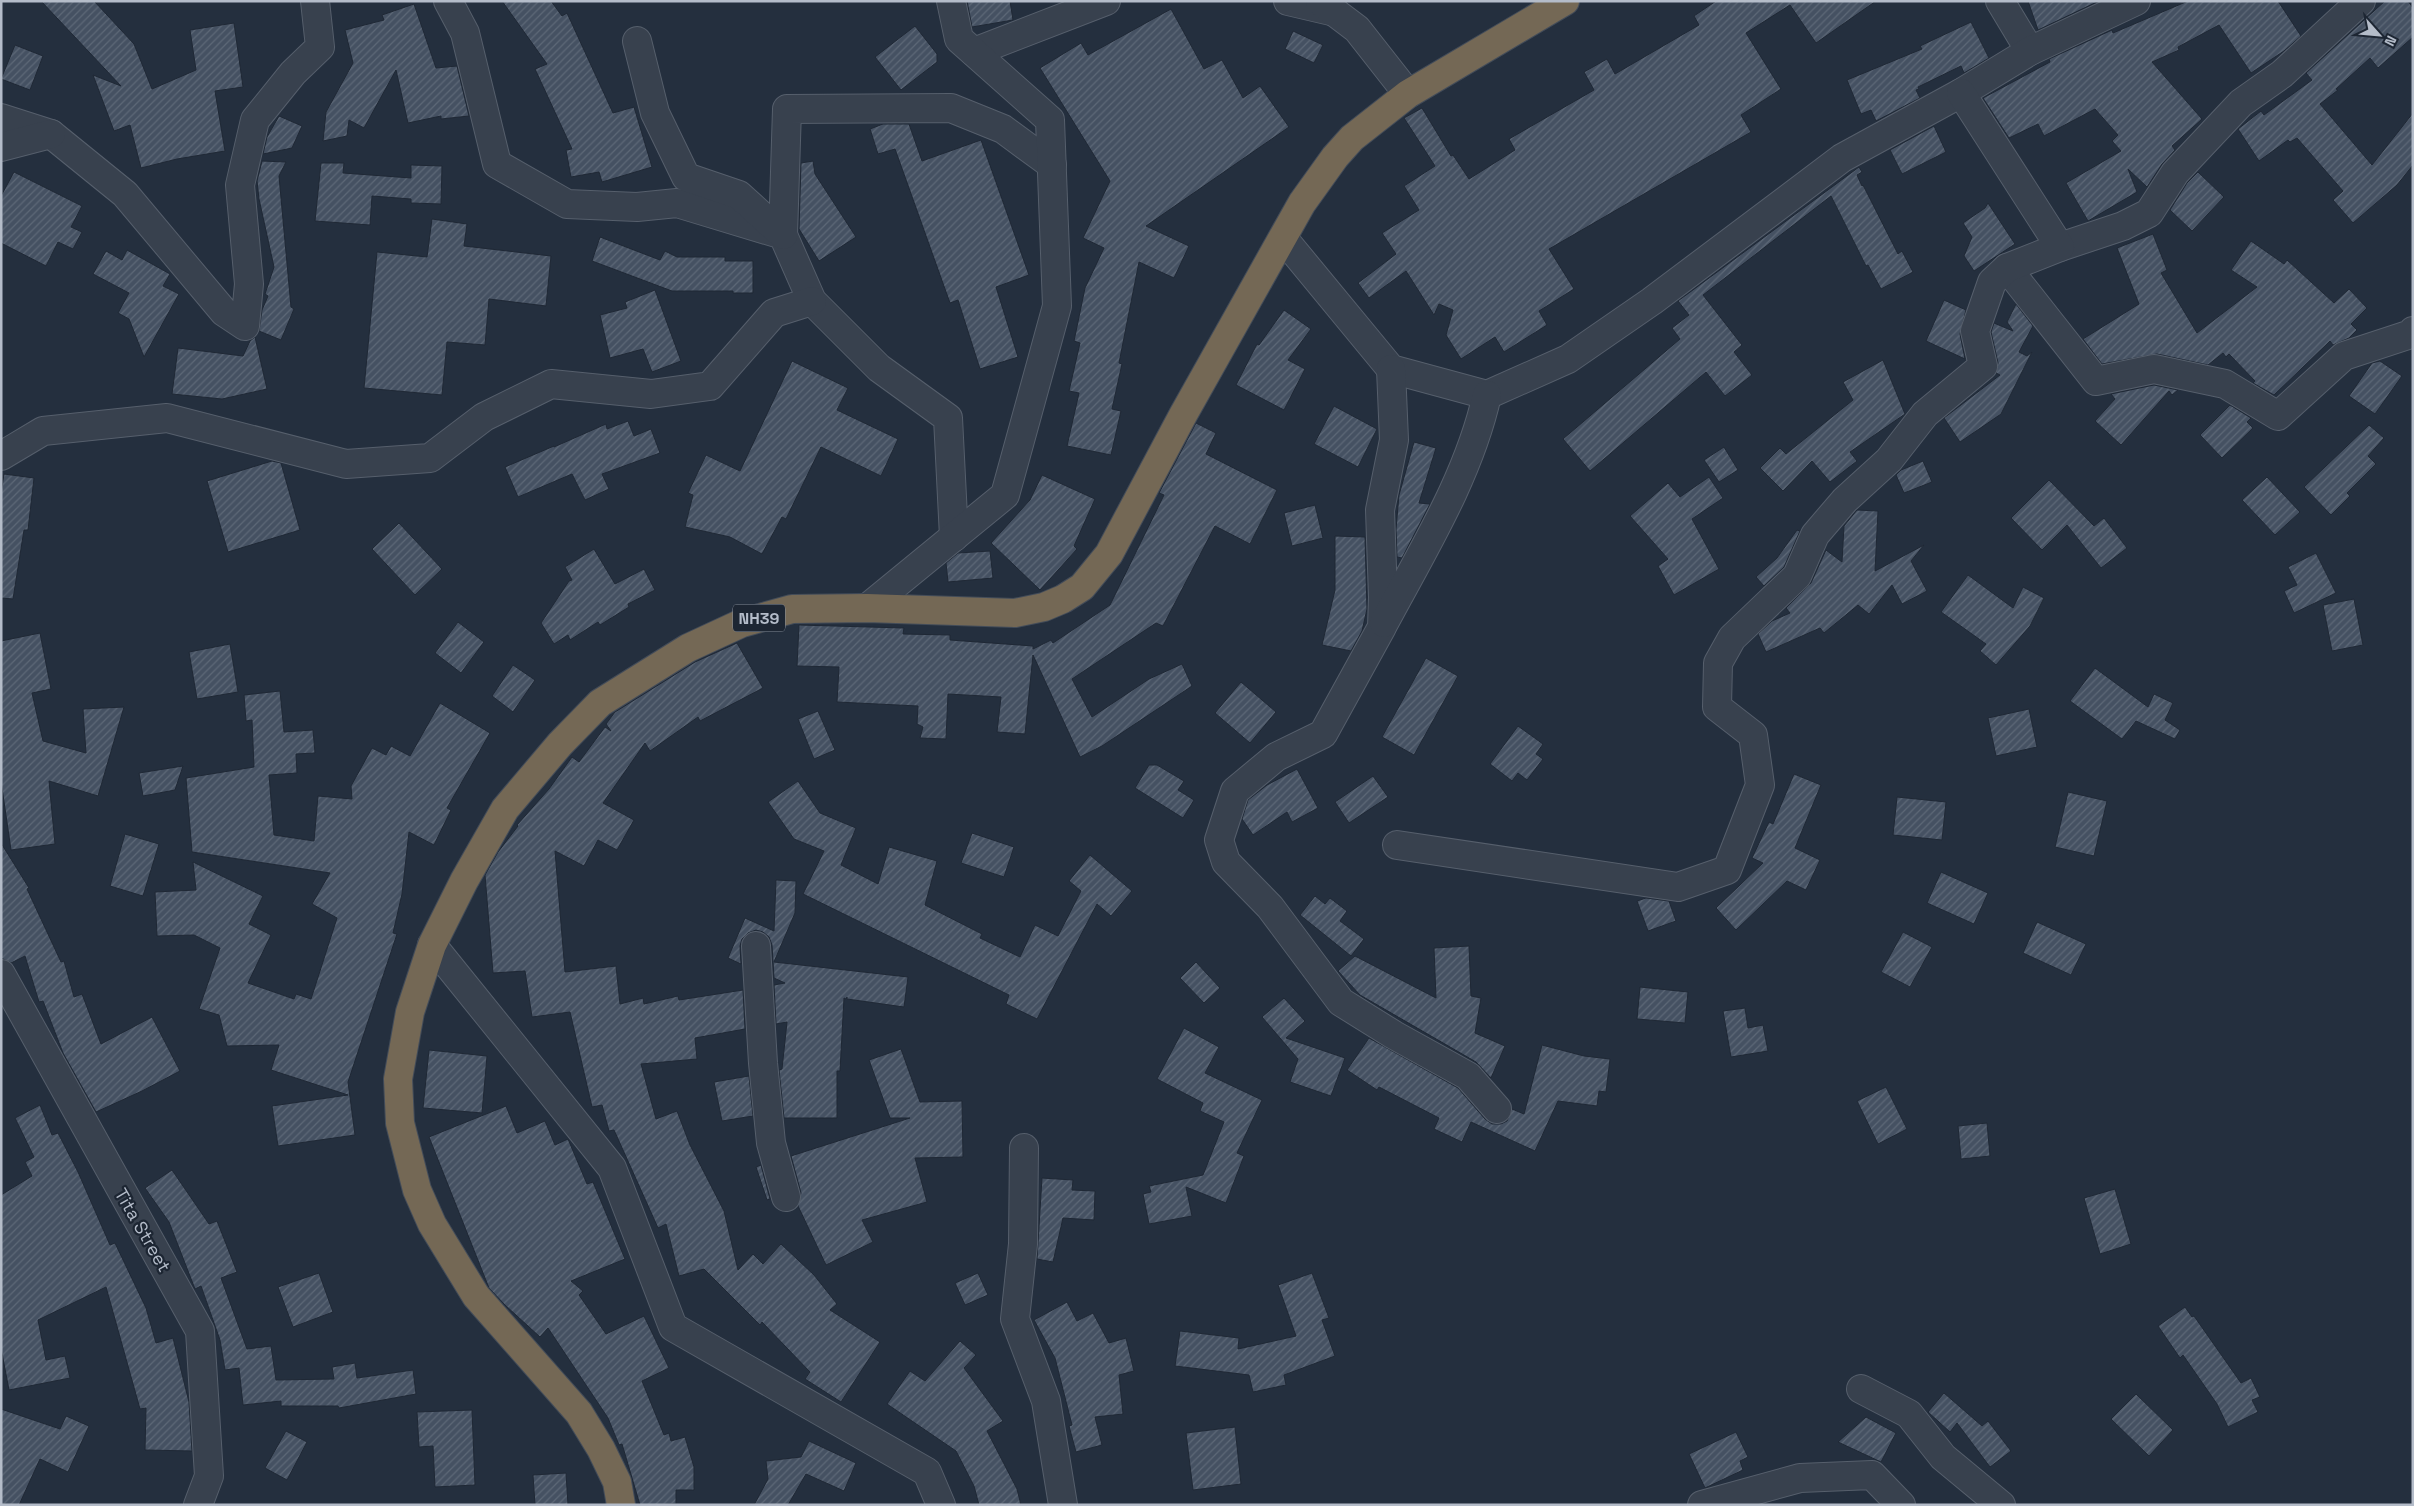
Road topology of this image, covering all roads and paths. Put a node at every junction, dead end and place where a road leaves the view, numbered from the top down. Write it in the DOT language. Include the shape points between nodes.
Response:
graph roads {
  1 [pos="316,1"];
  2 [pos="448,1"];
  3 [pos="951,1"];
  4 [pos="1106,1"];
  5 [pos="1288,1"];
  6 [pos="1566,1"];
  7 [pos="2000,1"];
  8 [pos="2136,1"];
  9 [pos="2361,1"];
  10 [pos="1327,7"];
  11 [pos="637,41"];
  12 [pos="2030,51"];
  13 [pos="974,52"];
  14 [pos="1961,93"];
  15 [pos="1408,94"];
  16 [pos="1,118"];
  17 [pos="51,134"];
  18 [pos="1,147"];
  19 [pos="1052,166"];
  20 [pos="783,235"];
  21 [pos="1283,238"];
  22 [pos="2060,247"];
  23 [pos="2007,268"];
  24 [pos="812,301"];
  25 [pos="2413,331"];
  26 [pos="1391,369"];
  27 [pos="1487,395"];
  28 [pos="1,456"];
  29 [pos="954,537"];
  30 [pos="867,608"];
  31 [pos="1382,627"];
  32 [pos="1397,845"];
  33 [pos="432,945"];
  34 [pos="756,946"];
  35 [pos="1,974"];
  36 [pos="1497,1109"];
  37 [pos="1024,1148"];
  38 [pos="786,1197"];
  39 [pos="1861,1389"];
  40 [pos="198,1505"];
  41 [pos="621,1505"];
  42 [pos="941,1505"];
  43 [pos="1062,1505"];
  44 [pos="1702,1505"];
  45 [pos="1901,1505"];
  46 [pos="2001,1505"];
  1 -- 17 [label="street" via="320,47 293,72 255,120 240,185 250,284 245,326 224,312 125,194"];
  2 -- 20 [label="street" via="464,32 498,164 567,204 638,207 677,203"];
  3 -- 13 [label="street" via="959,39"];
  4 -- 13 [label="street"];
  5 -- 10 [label="street"];
  6 -- 15 [label="highway, NH39"];
  7 -- 12 [label="street"];
  8 -- 12 [label="street"];
  9 -- 22 [label="street" via="2282,74 2241,103 2176,173 2149,213 2123,226"];
  10 -- 15 [label="street" via="1357,29"];
  11 -- 20 [label="street" via="655,113 686,177 739,194"];
  12 -- 14 [label="street"];
  13 -- 19 [label="street" via="1050,120"];
  14 -- 22 [label="street"];
  14 -- 27 [label="street" via="1842,158 1652,301 1568,358"];
  15 -- 21 [label="highway, NH39" via="1352,138 1335,157 1302,203"];
  16 -- 17 [label="street"];
  17 -- 18 [label="street"];
  19 -- 20 [label="street" via="1003,130 951,108 787,109"];
  19 -- 29 [label="street" via="1057,306 1005,495"];
  20 -- 24 [label="street"];
  21 -- 26 [label="street"];
  21 -- 30 [label="highway, NH39" via="1183,414 1124,530 1082,587 1044,607 1015,613"];
  22 -- 23 [label="street"];
  23 -- 25 [label="street" via="2096,381 2154,369 2225,384 2278,416 2344,356"];
  23 -- 32 [label="street" via="1992,282 1975,331 1983,366 1925,414 1889,460 1845,500 1815,535 1797,576 1732,638 1718,663 1717,707 1753,735 1760,785 1727,870 1678,887"];
  24 -- 28 [label="street" via="774,313 710,386 651,394 550,384 484,417 430,458 346,464 167,418 43,431"];
  24 -- 29 [label="street" via="878,368 948,418"];
  26 -- 27 [label="street"];
  26 -- 31 [label="street" via="1394,440 1380,510"];
  27 -- 31 [label="street" via="1482,420 1451,495"];
  29 -- 30 [label="street"];
  30 -- 33 [label="highway, NH39" via="792,609 742,623 688,648 600,703 505,809"];
  31 -- 36 [label="street" via="1323,734 1276,757 1235,791 1219,840 1226,862 1270,907 1341,1002 1468,1076"];
  33 -- 41 [label="highway, NH39" via="410,1012 398,1079 400,1123 417,1190 432,1224 476,1296 579,1413 602,1449"];
  33 -- 42 [label="street" via="612,1168 673,1327 927,1472"];
  34 -- 38 [label="street" via="771,1143"];
  35 -- 40 [label="street, Tita Street" via="200,1331 209,1476"];
  37 -- 43 [label="street" via="1022,1244 1015,1319 1046,1401"];
  39 -- 46 [label="street" via="1909,1414 1943,1457"];
  44 -- 45 [label="street" via="1800,1478 1872,1475"];
}
